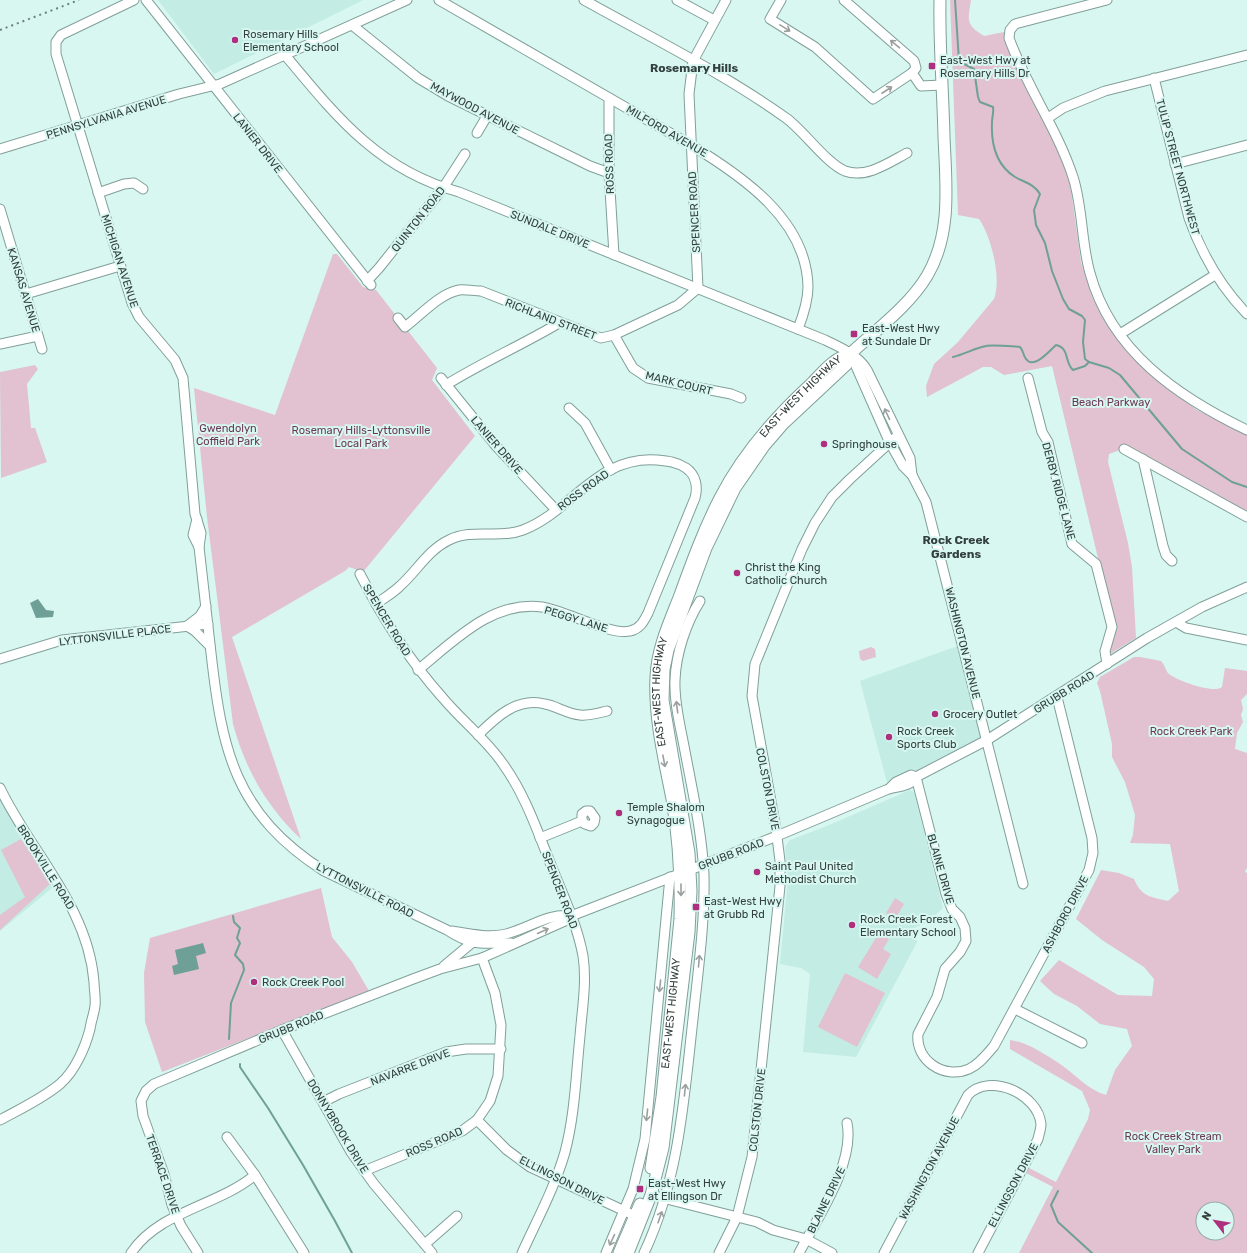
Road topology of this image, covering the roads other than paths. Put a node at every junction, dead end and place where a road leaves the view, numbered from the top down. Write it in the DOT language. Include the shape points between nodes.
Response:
graph roads {
  1 [pos="134,0"];
  2 [pos="146,0"];
  3 [pos="407,0"];
  4 [pos="439,0"];
  5 [pos="584,0"];
  6 [pos="677,0"];
  7 [pos="726,0"];
  8 [pos="781,0"];
  9 [pos="844,0"];
  10 [pos="940,0"];
  11 [pos="1107,0"];
  12 [pos="714,20"];
  13 [pos="352,25"];
  14 [pos="285,55"];
  15 [pos="1247,55"];
  16 [pos="693,61"];
  17 [pos="912,73"];
  18 [pos="1154,78"];
  19 [pos="942,85"];
  20 [pos="213,86"];
  21 [pos="610,98"];
  22 [pos="487,116"];
  23 [pos="1048,118"];
  24 [pos="78,126"];
  25 [pos="477,133"];
  26 [pos="690,145"];
  27 [pos="1247,145"];
  28 [pos="0,149"];
  29 [pos="907,153"];
  30 [pos="465,154"];
  31 [pos="1175,164"];
  32 [pos="609,173"];
  33 [pos="443,188"];
  34 [pos="143,189"];
  35 [pos="98,193"];
  36 [pos="0,209"];
  37 [pos="614,255"];
  38 [pos="120,266"];
  39 [pos="1215,275"];
  40 [pos="369,283"];
  41 [pos="698,288"];
  42 [pos="26,294"];
  43 [pos="1247,314"];
  44 [pos="398,318"];
  45 [pos="559,323"];
  46 [pos="798,329"];
  47 [pos="1120,334"];
  48 [pos="614,335"];
  49 [pos="38,336"];
  50 [pos="0,344"];
  51 [pos="42,349"];
  52 [pos="850,354"];
  53 [pos="1028,378"];
  54 [pos="741,398"];
  55 [pos="569,408"];
  56 [pos="1247,430"];
  57 [pos="898,435"];
  58 [pos="889,441"];
  59 [pos="1124,449"];
  60 [pos="1143,459"];
  61 [pos="610,470"];
  62 [pos="912,475"];
  63 [pos="556,510"];
  64 [pos="1247,517"];
  65 [pos="1172,561"];
  66 [pos="360,574"];
  67 [pos="1247,587"];
  68 [pos="700,601"];
  69 [pos="376,604"];
  70 [pos="206,606"];
  71 [pos="648,613"];
  72 [pos="1176,622"];
  73 [pos="208,624"];
  74 [pos="187,626"];
  75 [pos="675,628"];
  76 [pos="686,632"];
  77 [pos="1247,640"];
  78 [pos="210,646"];
  79 [pos="0,659"];
  80 [pos="1107,664"];
  81 [pos="418,670"];
  82 [pos="1056,696"];
  83 [pos="607,711"];
  84 [pos="478,734"];
  85 [pos="987,740"];
  86 [pos="916,777"];
  87 [pos="0,788"];
  88 [pos="582,821"];
  89 [pos="777,836"];
  90 [pos="540,838"];
  91 [pos="703,864"];
  92 [pos="686,871"];
  93 [pos="670,877"];
  94 [pos="1023,884"];
  95 [pos="571,916"];
  96 [pos="447,930"];
  97 [pos="481,936"];
  98 [pos="472,943"];
  99 [pos="514,943"];
  100 [pos="482,958"];
  101 [pos="440,969"];
  102 [pos="1015,1009"];
  103 [pos="282,1030"];
  104 [pos="1082,1043"];
  105 [pos="501,1049"];
  106 [pos="979,1086"];
  107 [pos="146,1091"];
  108 [pos="323,1102"];
  109 [pos="0,1120"];
  110 [pos="477,1120"];
  111 [pos="847,1123"];
  112 [pos="227,1137"];
  113 [pos="364,1171"];
  114 [pos="255,1174"];
  115 [pos="556,1180"];
  116 [pos="651,1195"];
  117 [pos="666,1199"];
  118 [pos="624,1211"];
  119 [pos="177,1216"];
  120 [pos="457,1216"];
  121 [pos="636,1216"];
  122 [pos="737,1217"];
  123 [pos="806,1239"];
  124 [pos="424,1244"];
  125 [pos="131,1253"];
  126 [pos="198,1253"];
  127 [pos="304,1253"];
  128 [pos="432,1253"];
  129 [pos="522,1253"];
  130 [pos="606,1253"];
  131 [pos="619,1253"];
  132 [pos="628,1253"];
  133 [pos="644,1253"];
  134 [pos="719,1253"];
  135 [pos="799,1253"];
  136 [pos="832,1253"];
  137 [pos="884,1253"];
  138 [pos="978,1253"];
  1 -- 24 [label="street, MICHIGAN AVENUE" via="64,33 56,42 56,54"];
  2 -- 20 [label="street, LANIER DRIVE"];
  3 -- 13 [label="street, PENNSYLVANIA AVENUE"];
  4 -- 21 [label="street, MILFORD AVENUE"];
  5 -- 16 [label="street"];
  6 -- 12 [label="street"];
  7 -- 12 [label="street, SPENCER ROAD"];
  8 -- 17 [label="street, one-way" via="770,19 815,46 873,99"];
  17 -- 9 [label="street, one-way" via="916,68 914,61"];
  10 -- 19 [label="main road, EAST-WEST HIGHWAY"];
  11 -- 23 [label="street" via="1012,26 1009,38 1034,94"];
  12 -- 16 [label="street, SPENCER ROAD"];
  13 -- 14 [label="street, PENNSYLVANIA AVENUE"];
  13 -- 22 [label="street, MAYWOOD AVENUE" via="418,78"];
  14 -- 20 [label="street, PENNSYLVANIA AVENUE"];
  14 -- 33 [label="street, SUNDALE DRIVE" via="335,115 365,144 399,167"];
  15 -- 18 [label="street"];
  16 -- 26 [label="street, SPENCER ROAD" via="689,94"];
  16 -- 29 [label="street" via="787,119 845,171 856,173 872,170"];
  17 -- 19 [label="street" via="921,86"];
  18 -- 23 [label="street" via="1094,95 1063,108"];
  18 -- 31 [label="street, TULIP STREET NORTHWEST"];
  19 -- 52 [label="main road, EAST-WEST HIGHWAY" via="946,188 944,227 937,257 926,277 908,300"];
  20 -- 24 [label="street, PENNSYLVANIA AVENUE" via="185,92"];
  20 -- 40 [label="street, LANIER DRIVE"];
  21 -- 26 [label="street, MILFORD AVENUE"];
  21 -- 32 [label="street, ROSS ROAD"];
  22 -- 25 [label="street"];
  22 -- 32 [label="street, MAYWOOD AVENUE"];
  23 -- 47 [label="street" via="1065,152 1074,179 1084,246 1094,287"];
  24 -- 28 [label="street, PENNSYLVANIA AVENUE"];
  24 -- 35 [label="street, MICHIGAN AVENUE"];
  26 -- 41 [label="street, SPENCER ROAD"];
  26 -- 46 [label="street, MILFORD AVENUE" via="726,166 753,187 774,209 792,235 805,266 808,288"];
  27 -- 31 [label="street"];
  30 -- 33 [label="street, QUINTON ROAD"];
  31 -- 39 [label="street, TULIP STREET NORTHWEST" via="1193,227"];
  32 -- 37 [label="street, ROSS ROAD"];
  33 -- 37 [label="street, SUNDALE DRIVE" via="459,192"];
  33 -- 40 [label="street, QUINTON ROAD"];
  34 -- 35 [label="street" via="134,184 124,184"];
  35 -- 38 [label="street, MICHIGAN AVENUE"];
  36 -- 42 [label="street, KANSAS AVENUE"];
  37 -- 41 [label="street, SUNDALE DRIVE"];
  38 -- 42 [label="street"];
  38 -- 70 [label="street, MICHIGAN AVENUE" via="139,317 175,360 183,378 197,519 193,535 199,547"];
  39 -- 43 [label="street, TULIP STREET NORTHWEST"];
  39 -- 47 [label="street"];
  41 -- 46 [label="street, SUNDALE DRIVE"];
  41 -- 48 [label="street, RICHLAND STREET" via="678,305"];
  42 -- 49 [label="street, KANSAS AVENUE"];
  44 -- 45 [label="street, RICHLAND STREET" via="405,327 441,298 460,290 480,291"];
  45 -- 48 [label="street, RICHLAND STREET" via="601,338"];
  45 -- 63 [label="street, LANIER DRIVE" via="444,381 496,446"];
  46 -- 52 [label="street, SUNDALE DRIVE" via="838,346"];
  47 -- 56 [label="street" via="1137,355 1168,384 1207,410"];
  48 -- 54 [label="street, MARK COURT" via="633,368 648,378"];
  49 -- 50 [label="street"];
  49 -- 51 [label="street, KANSAS AVENUE"];
  57 -- 52 [label="street, WASHINGTON AVENUE, one-way" via="865,367"];
  52 -- 58 [label="street, WASHINGTON AVENUE"];
  52 -- 75 [label="main road, EAST-WEST HIGHWAY" via="846,365 783,424 750,465 714,528"];
  52 -- 92 [label="main road, EAST-WEST HIGHWAY, one-way" via="838,358 790,404 739,467 705,529 659,650 656,675 658,727 680,854"];
  53 -- 80 [label="street, DERBY RIDGE LANE" via="1042,432 1048,442 1072,544 1096,564 1112,627 1105,651"];
  55 -- 61 [label="street" via="585,423"];
  57 -- 58 [label="street, COLSTON DRIVE"];
  57 -- 62 [label="street, WASHINGTON AVENUE" via="910,458"];
  58 -- 62 [label="street, WASHINGTON AVENUE" via="903,466"];
  58 -- 89 [label="street, COLSTON DRIVE" via="832,497 815,523 756,664 752,696"];
  59 -- 60 [label="street"];
  60 -- 64 [label="street"];
  60 -- 65 [label="street" via="1161,540 1166,555"];
  61 -- 63 [label="street, ROSS ROAD"];
  61 -- 71 [label="street, ROSS ROAD" via="628,462 657,460 682,465 695,478 694,498"];
  62 -- 85 [label="street, WASHINGTON AVENUE" via="926,502 934,529"];
  63 -- 69 [label="street, ROSS ROAD" via="522,530 470,533 448,540 433,551 400,586"];
  66 -- 69 [label="street, SPENCER ROAD"];
  67 -- 72 [label="street, GRUBB ROAD"];
  68 -- 76 [label="street, EAST-WEST HIGHWAY"];
  69 -- 81 [label="street, SPENCER ROAD"];
  70 -- 73 [label="street, MICHIGAN AVENUE"];
  70 -- 74 [label="street" via="200,616"];
  71 -- 81 [label="street, PEGGY LANE" via="643,623 629,632 616,631 542,607 516,608 493,614 470,628"];
  72 -- 77 [label="street" via="1186,628"];
  72 -- 80 [label="street, GRUBB ROAD"];
  73 -- 74 [label="street, LYTTONSVILLE PLACE"];
  73 -- 78 [label="street, LYTTONSVILLE ROAD"];
  74 -- 78 [label="street"];
  74 -- 79 [label="street, LYTTONSVILLE PLACE" via="53,642"];
  75 -- 76 [label="street, EAST-WEST HIGHWAY"];
  75 -- 92 [label="main road, EAST-WEST HIGHWAY" via="664,669 663,700 682,805"];
  91 -- 76 [label="street, EAST-WEST HIGHWAY, one-way" via="699,824 675,691 677,662"];
  78 -- 96 [label="street, LYTTONSVILLE ROAD" via="217,708 232,765 255,807 278,836 324,871"];
  80 -- 82 [label="street, GRUBB ROAD"];
  81 -- 84 [label="street, SPENCER ROAD"];
  82 -- 85 [label="street, GRUBB ROAD"];
  82 -- 102 [label="street, ASHBORO DRIVE" via="1092,838 1093,853 1089,870"];
  83 -- 84 [label="street" via="579,716 544,703 526,704 499,714"];
  84 -- 90 [label="street, SPENCER ROAD" via="513,778"];
  85 -- 86 [label="street, GRUBB ROAD"];
  85 -- 94 [label="street, WASHINGTON AVENUE"];
  86 -- 89 [label="street, GRUBB ROAD" via="911,775 890,788"];
  86 -- 102 [label="street, BLAINE DRIVE" via="946,894 965,928 966,941 945,969 937,997 918,1034 922,1056 931,1065 942,1070 956,1072 968,1069 983,1060 994,1046"];
  87 -- 109 [label="street, BROOKVILLE ROAD" via="23,831 56,878 75,912 92,962 96,1004 87,1039 74,1067 61,1084"];
  88 -- 90 [label="street"];
  89 -- 91 [label="street, GRUBB ROAD"];
  89 -- 122 [label="street, COLSTON DRIVE" via="780,881 776,941 752,1157"];
  90 -- 95 [label="street, SPENCER ROAD"];
  91 -- 92 [label="street, GRUBB ROAD"];
  117 -- 91 [label="street, EAST-WEST HIGHWAY, one-way" via="683,1111 704,904"];
  92 -- 93 [label="street, GRUBB ROAD"];
  92 -- 116 [label="main road, EAST-WEST HIGHWAY" via="689,932 663,1148"];
  92 -- 121 [label="main road, EAST-WEST HIGHWAY, one-way" via="662,1097 651,1167"];
  93 -- 95 [label="street, GRUBB ROAD"];
  93 -- 118 [label="street, EAST-WEST HIGHWAY, one-way" via="644,1139 633,1189"];
  95 -- 97 [label="street, GRUBB ROAD" via="561,914 505,934"];
  99 -- 95 [label="street, GRUBB ROAD, one-way"];
  95 -- 115 [label="street, SPENCER ROAD" via="583,958 583,1004 571,1121"];
  96 -- 97 [label="street, LYTTONSVILLE ROAD"];
  96 -- 98 [label="street, LYTTONSVILLE ROAD"];
  97 -- 98 [label="street, GRUBB ROAD"];
  98 -- 99 [label="street, LYTTONSVILLE ROAD"];
  98 -- 101 [label="street, GRUBB ROAD"];
  99 -- 100 [label="street, GRUBB ROAD"];
  100 -- 101 [label="street, GRUBB ROAD"];
  100 -- 105 [label="street, ROSS ROAD" via="498,1004"];
  101 -- 103 [label="street, GRUBB ROAD"];
  102 -- 104 [label="street"];
  103 -- 107 [label="street, GRUBB ROAD" via="154,1084"];
  103 -- 108 [label="street, DONNYBROOK DRIVE"];
  105 -- 108 [label="street, NAVARRE DRIVE" via="446,1052"];
  105 -- 110 [label="street, ROSS ROAD" via="494,1090"];
  106 -- 137 [label="street, WASHINGTON AVENUE" via="964,1100"];
  106 -- 138 [label="street, ELLINGSON DRIVE" via="1001,1085 1025,1098 1034,1108 1041,1124 1038,1139"];
  107 -- 119 [label="street, TERRACE DRIVE" via="142,1101 143,1116"];
  108 -- 113 [label="street, DONNYBROOK DRIVE"];
  110 -- 113 [label="street, ROSS ROAD" via="462,1131"];
  110 -- 115 [label="street, ELLINGSON DRIVE" via="518,1159"];
  111 -- 123 [label="street, BLAINE DRIVE" via="849,1146 842,1170"];
  112 -- 114 [label="street"];
  113 -- 124 [label="street, DONNYBROOK DRIVE"];
  114 -- 119 [label="street" via="230,1192"];
  114 -- 127 [label="street"];
  115 -- 118 [label="street, ELLINGSON DRIVE"];
  115 -- 129 [label="street, SPENCER ROAD"];
  116 -- 117 [label="street"];
  116 -- 132 [label="main road, EAST-WEST HIGHWAY"];
  117 -- 122 [label="street"];
  133 -- 117 [label="street, EAST-WEST HIGHWAY, one-way"];
  118 -- 121 [label="street, ELLINGSON DRIVE"];
  118 -- 130 [label="street, EAST-WEST HIGHWAY, one-way"];
  119 -- 125 [label="street" via="156,1228"];
  119 -- 126 [label="street, TERRACE DRIVE"];
  120 -- 124 [label="street"];
  121 -- 131 [label="main road, EAST-WEST HIGHWAY"];
  122 -- 123 [label="street"];
  122 -- 134 [label="street, COLSTON DRIVE"];
  123 -- 135 [label="street, BLAINE DRIVE"];
  123 -- 136 [label="street"];
  124 -- 128 [label="street, DONNYBROOK DRIVE"];
}
